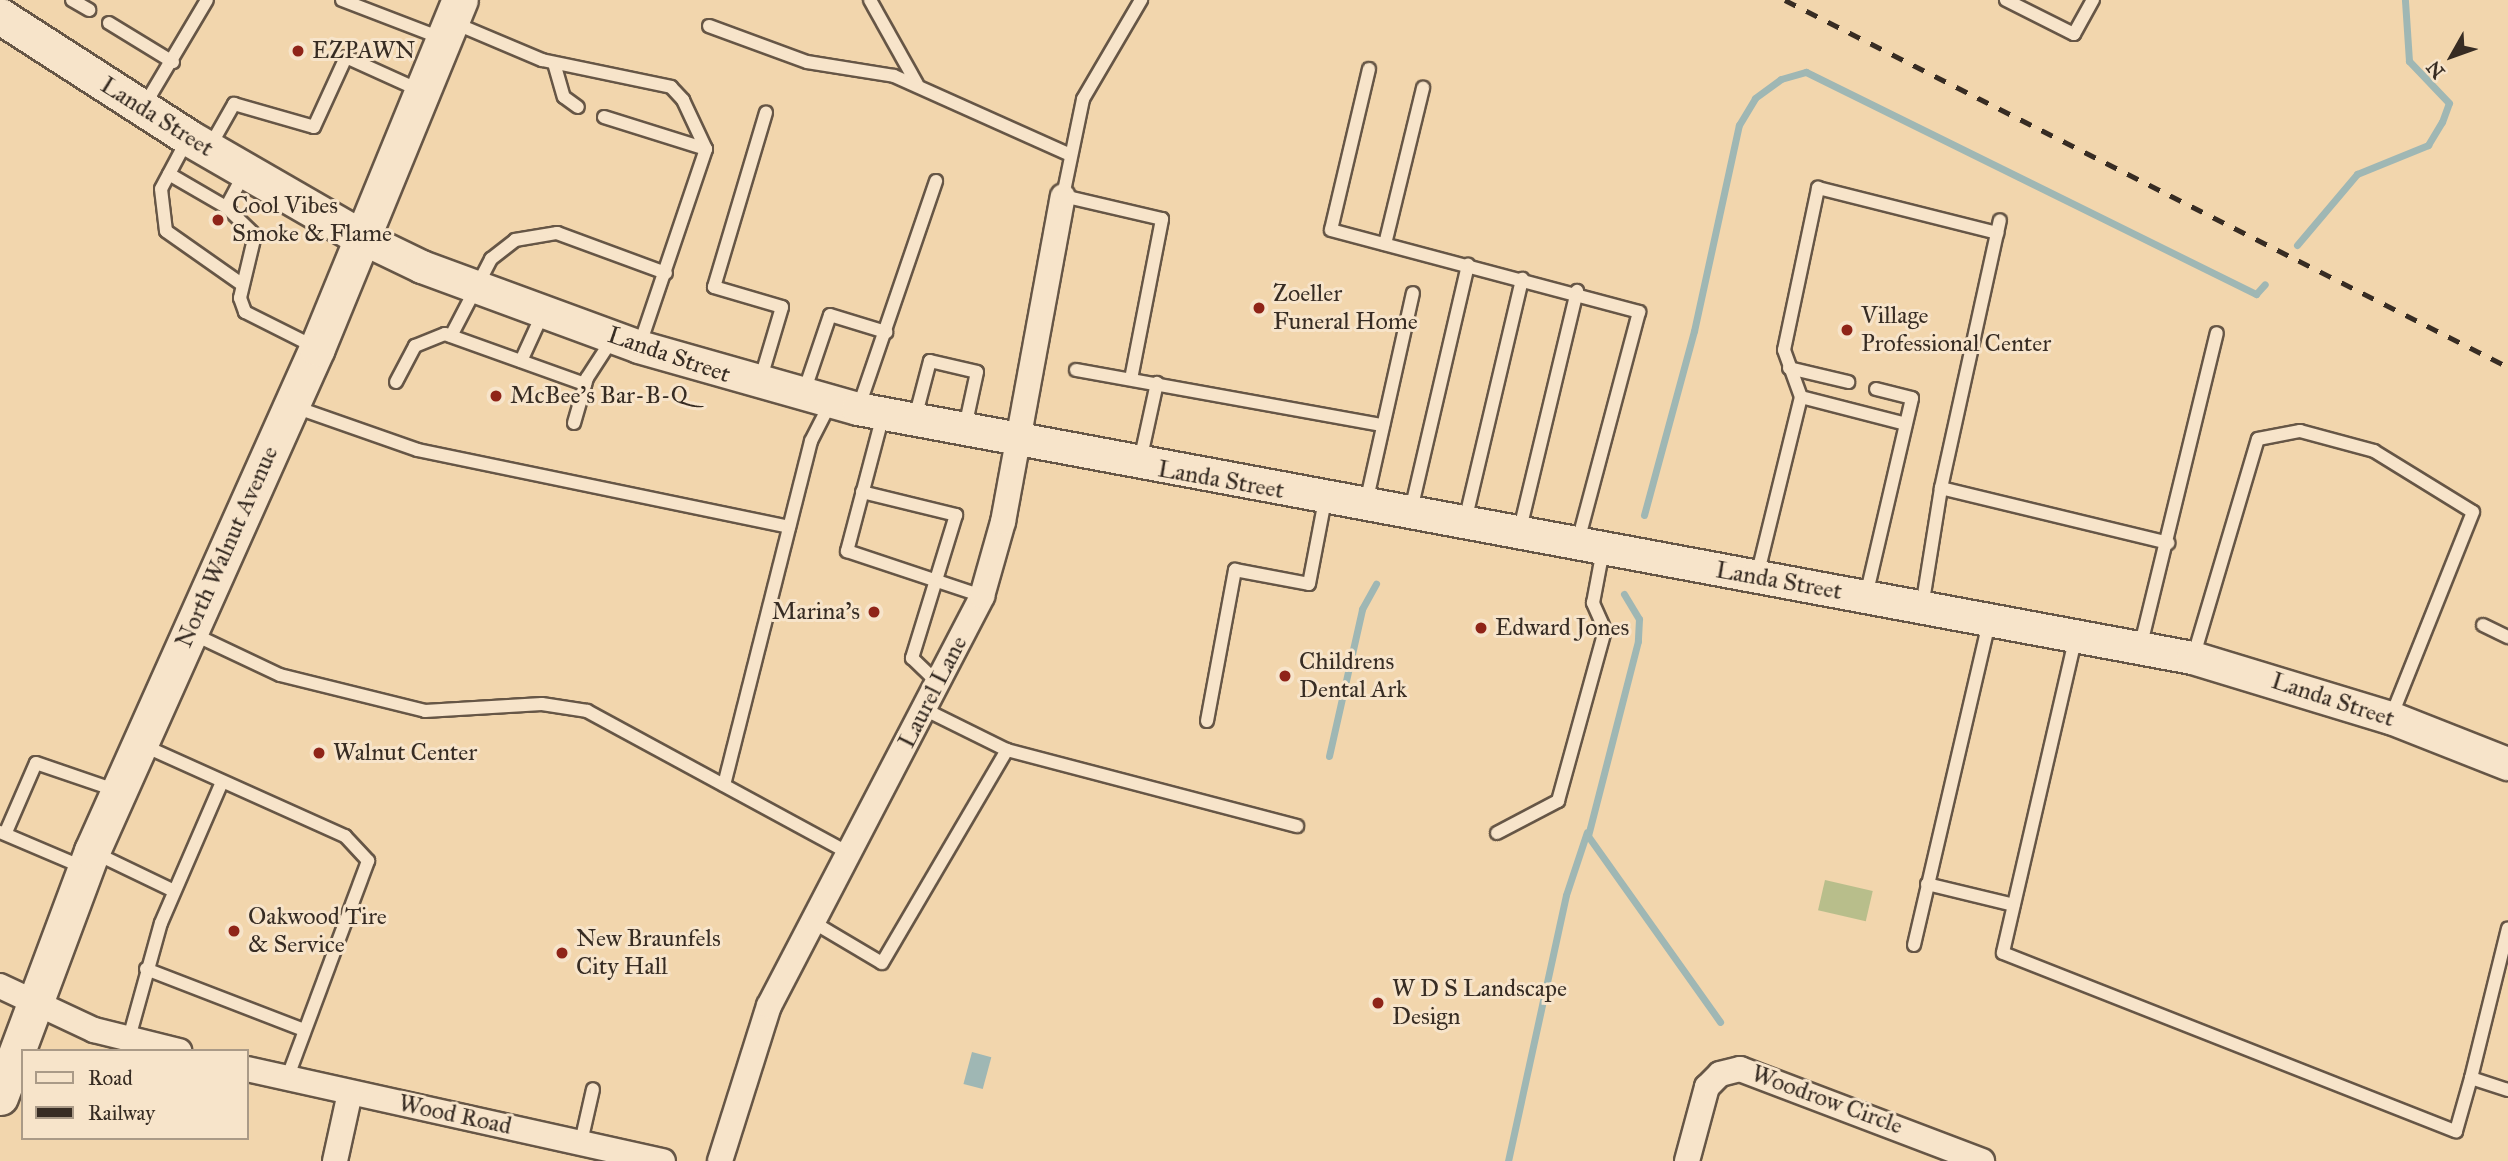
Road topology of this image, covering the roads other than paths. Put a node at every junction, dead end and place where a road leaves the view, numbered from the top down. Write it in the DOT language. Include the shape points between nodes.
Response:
graph roads {
  1 [pos="72,0"];
  2 [pos="207,0"];
  3 [pos="342,0"];
  4 [pos="870,0"];
  5 [pos="1141,0"];
  6 [pos="2006,0"];
  7 [pos="2093,0"];
  8 [pos="372,5"];
  9 [pos="89,10"];
  10 [pos="7,16"];
  11 [pos="452,20"];
  12 [pos="109,23"];
  13 [pos="709,26"];
  14 [pos="173,62"];
  15 [pos="554,63"];
  16 [pos="1369,69"];
  17 [pos="917,85"];
  18 [pos="1423,88"];
  19 [pos="423,92"];
  20 [pos="578,107"];
  21 [pos="142,109"];
  22 [pos="766,113"];
  23 [pos="604,117"];
  24 [pos="199,143"];
  25 [pos="706,149"];
  26 [pos="1068,153"];
  27 [pos="245,172"];
  28 [pos="169,174"];
  29 [pos="936,181"];
  30 [pos="1063,196"];
  31 [pos="226,207"];
  32 [pos="362,238"];
  33 [pos="1385,244"];
  34 [pos="1468,265"];
  35 [pos="666,273"];
  36 [pos="1522,279"];
  37 [pos="240,283"];
  38 [pos="476,287"];
  39 [pos="1577,291"];
  40 [pos="1413,293"];
  41 [pos="544,312"];
  42 [pos="886,332"];
  43 [pos="2217,333"];
  44 [pos="450,336"];
  45 [pos="626,342"];
  46 [pos="317,348"];
  47 [pos="521,361"];
  48 [pos="1789,368"];
  49 [pos="1076,370"];
  50 [pos="1131,379"];
  51 [pos="1847,382"];
  52 [pos="396,383"];
  53 [pos="1157,383"];
  54 [pos="585,384"];
  55 [pos="759,384"];
  56 [pos="1876,389"];
  57 [pos="1801,397"];
  58 [pos="291,405"];
  59 [pos="844,405"];
  60 [pos="914,421"];
  61 [pos="574,423"];
  62 [pos="1906,424"];
  63 [pos="1383,425"];
  64 [pos="964,431"];
  65 [pos="1013,442"];
  66 [pos="1139,465"];
  67 [pos="1941,488"];
  68 [pos="862,492"];
  69 [pos="1325,500"];
  70 [pos="1365,507"];
  71 [pos="1410,515"];
  72 [pos="1464,525"];
  73 [pos="789,527"];
  74 [pos="1519,535"];
  75 [pos="2168,543"];
  76 [pos="1590,547"];
  77 [pos="1757,577"];
  78 [pos="939,580"];
  79 [pos="982,596"];
  80 [pos="1866,596"];
  81 [pos="1922,607"];
  82 [pos="1990,619"];
  83 [pos="2483,625"];
  84 [pos="188,632"];
  85 [pos="2076,636"];
  86 [pos="2508,637"];
  87 [pos="2140,648"];
  88 [pos="2193,658"];
  89 [pos="938,683"];
  90 [pos="926,710"];
  91 [pos="2391,718"];
  92 [pos="1207,721"];
  93 [pos="140,744"];
  94 [pos="1007,750"];
  95 [pos="2508,764"];
  96 [pos="222,782"];
  97 [pos="724,785"];
  98 [pos="119,791"];
  99 [pos="1297,826"];
  100 [pos="3,832"];
  101 [pos="1497,833"];
  102 [pos="847,852"];
  103 [pos="89,860"];
  104 [pos="1927,884"];
  105 [pos="174,891"];
  106 [pos="2014,905"];
  107 [pos="811,920"];
  108 [pos="2508,929"];
  109 [pos="1914,945"];
  110 [pos="146,969"];
  111 [pos="0,986"];
  112 [pos="34,1002"];
  113 [pos="304,1030"];
  114 [pos="129,1038"];
  115 [pos="171,1049"];
  116 [pos="248,1069"];
  117 [pos="2471,1078"];
  118 [pos="287,1079"];
  119 [pos="593,1089"];
  120 [pos="2508,1090"];
  121 [pos="350,1094"];
  122 [pos="0,1097"];
  123 [pos="581,1142"];
  124 [pos="335,1161"];
  125 [pos="663,1161"];
  126 [pos="720,1161"];
  127 [pos="1687,1161"];
  128 [pos="1982,1161"];
  1 -- 9 [label="lane"];
  2 -- 14 [label="lane"];
  3 -- 8 [label="lane"];
  4 -- 17 [label="lane"];
  5 -- 26 [label="lane" via="1083,99"];
  6 -- 7 [label="lane" via="2074,34"];
  8 -- 11 [label="lane"];
  10 -- 21 [label="main road, Landa Street"];
  11 -- 15 [label="lane"];
  11 -- 19 [label="main road, North Walnut Avenue"];
  12 -- 14 [label="lane"];
  13 -- 17 [label="lane" via="807,62"];
  14 -- 21 [label="lane"];
  15 -- 20 [label="lane" via="564,97"];
  15 -- 25 [label="lane" via="671,87"];
  16 -- 33 [label="lane" via="1331,230"];
  17 -- 26 [label="lane"];
  18 -- 33 [label="lane"];
  19 -- 24 [label="lane" via="346,57 314,127 234,104"];
  19 -- 32 [label="main road, North Walnut Avenue"];
  21 -- 24 [label="main road, Landa Street"];
  22 -- 55 [label="lane" via="714,286 782,307"];
  23 -- 25 [label="lane"];
  24 -- 27 [label="main road, Landa Street"];
  24 -- 28 [label="lane"];
  25 -- 35 [label="lane"];
  26 -- 30 [label="lane"];
  27 -- 31 [label="lane"];
  27 -- 32 [label="main road, Landa Street"];
  28 -- 31 [label="lane"];
  28 -- 37 [label="lane" via="159,211 166,231"];
  29 -- 42 [label="lane"];
  30 -- 50 [label="lane" via="1161,219"];
  30 -- 65 [label="street, Laurel Lane"];
  31 -- 37 [label="lane" via="255,235"];
  32 -- 38 [label="street, Landa Street"];
  32 -- 46 [label="main road, North Walnut Avenue"];
  33 -- 34 [label="lane"];
  34 -- 36 [label="lane"];
  34 -- 71 [label="lane"];
  35 -- 38 [label="lane" via="557,233 515,240 491,258"];
  35 -- 45 [label="lane"];
  36 -- 39 [label="lane"];
  36 -- 72 [label="lane"];
  37 -- 46 [label="lane" via="245,312"];
  38 -- 41 [label="street, Landa Street"];
  38 -- 44 [label="lane"];
  39 -- 74 [label="lane"];
  39 -- 76 [label="lane" via="1639,312"];
  40 -- 63 [label="lane"];
  41 -- 45 [label="street, Landa Street"];
  41 -- 47 [label="lane"];
  42 -- 59 [label="lane"];
  42 -- 59 [label="lane" via="830,314"];
  43 -- 75 [label="lane"];
  44 -- 47 [label="lane"];
  44 -- 52 [label="lane" via="435,334 415,346"];
  45 -- 54 [label="lane"];
  45 -- 55 [label="street, Landa Street"];
  46 -- 58 [label="main road, North Walnut Avenue"];
  47 -- 54 [label="lane"];
  48 -- 51 [label="lane"];
  48 -- 57 [label="lane"];
  48 -- 67 [label="lane" via="1784,350 1818,188 1999,226"];
  49 -- 50 [label="lane"];
  50 -- 53 [label="lane"];
  53 -- 63 [label="lane"];
  53 -- 66 [label="lane"];
  54 -- 61 [label="lane"];
  55 -- 59 [label="street, Landa Street"];
  56 -- 62 [label="lane" via="1912,398"];
  57 -- 62 [label="lane"];
  57 -- 77 [label="lane"];
  58 -- 73 [label="lane" via="418,450"];
  58 -- 84 [label="main road, North Walnut Avenue"];
  59 -- 60 [label="street, Landa Street"];
  59 -- 68 [label="lane"];
  59 -- 73 [label="lane" via="811,441"];
  60 -- 64 [label="street, Landa Street"];
  60 -- 64 [label="lane" via="930,361 977,372"];
  62 -- 80 [label="lane"];
  63 -- 70 [label="lane"];
  64 -- 65 [label="street, Landa Street"];
  65 -- 66 [label="street, Landa Street"];
  65 -- 79 [label="street, Laurel Lane" via="1003,522"];
  66 -- 69 [label="street, Landa Street"];
  67 -- 75 [label="lane"];
  67 -- 81 [label="lane"];
  68 -- 78 [label="lane" via="847,551"];
  68 -- 78 [label="lane" via="956,515"];
  69 -- 70 [label="street, Landa Street"];
  69 -- 92 [label="lane" via="1309,584 1235,570"];
  70 -- 71 [label="street, Landa Street"];
  71 -- 72 [label="street, Landa Street"];
  72 -- 74 [label="street, Landa Street"];
  73 -- 97 [label="lane"];
  74 -- 76 [label="street, Landa Street"];
  75 -- 87 [label="lane"];
  76 -- 77 [label="street, Landa Street"];
  76 -- 101 [label="lane" via="1593,603 1605,630 1558,801"];
  77 -- 80 [label="street, Landa Street"];
  78 -- 79 [label="lane"];
  78 -- 89 [label="lane" via="912,658"];
  79 -- 89 [label="street, Laurel Lane"];
  80 -- 81 [label="street, Landa Street"];
  81 -- 82 [label="street, Landa Street"];
  82 -- 85 [label="street, Landa Street"];
  82 -- 104 [label="lane"];
  83 -- 86 [label="lane"];
  84 -- 93 [label="main road, North Walnut Avenue"];
  84 -- 97 [label="lane" via="280,675 425,711 542,704 587,710"];
  85 -- 87 [label="street, Landa Street"];
  85 -- 106 [label="lane"];
  87 -- 88 [label="street, Landa Street"];
  88 -- 91 [label="street, Landa Street"];
  88 -- 91 [label="lane" via="2258,439 2300,431 2374,452 2473,512"];
  89 -- 90 [label="street, Laurel Lane"];
  90 -- 94 [label="lane"];
  90 -- 102 [label="street, Laurel Lane"];
  91 -- 95 [label="street, Landa Street"];
  93 -- 96 [label="lane"];
  93 -- 98 [label="main road, North Walnut Avenue"];
  94 -- 99 [label="lane"];
  94 -- 107 [label="lane" via="882,963"];
  96 -- 105 [label="lane"];
  96 -- 113 [label="lane" via="352,840 368,861"];
  97 -- 102 [label="lane"];
  98 -- 100 [label="lane" via="36,763"];
  98 -- 103 [label="main road, North Walnut Avenue"];
  100 -- 103 [label="lane"];
  102 -- 107 [label="street, Laurel Lane"];
  103 -- 105 [label="lane"];
  103 -- 112 [label="main road, North Walnut Avenue"];
  104 -- 106 [label="lane"];
  104 -- 109 [label="lane"];
  105 -- 110 [label="lane"];
  106 -- 117 [label="lane" via="2003,953 2456,1131"];
  107 -- 126 [label="street, Laurel Lane" via="769,1006"];
  108 -- 117 [label="lane"];
  110 -- 113 [label="lane"];
  110 -- 114 [label="lane"];
  111 -- 112 [label="street"];
  112 -- 114 [label="street"];
  112 -- 122 [label="main road, North Walnut Avenue"];
  113 -- 118 [label="lane"];
  114 -- 115 [label="street"];
  116 -- 118 [label="street, Wood Road"];
  117 -- 120 [label="lane"];
  118 -- 121 [label="street, Wood Road"];
  119 -- 123 [label="lane"];
  121 -- 123 [label="street, Wood Road"];
  121 -- 124 [label="street"];
  123 -- 125 [label="street, Wood Road"];
  127 -- 128 [label="street, Woodrow Circle" via="1707,1087 1720,1074 1740,1069"];
}
